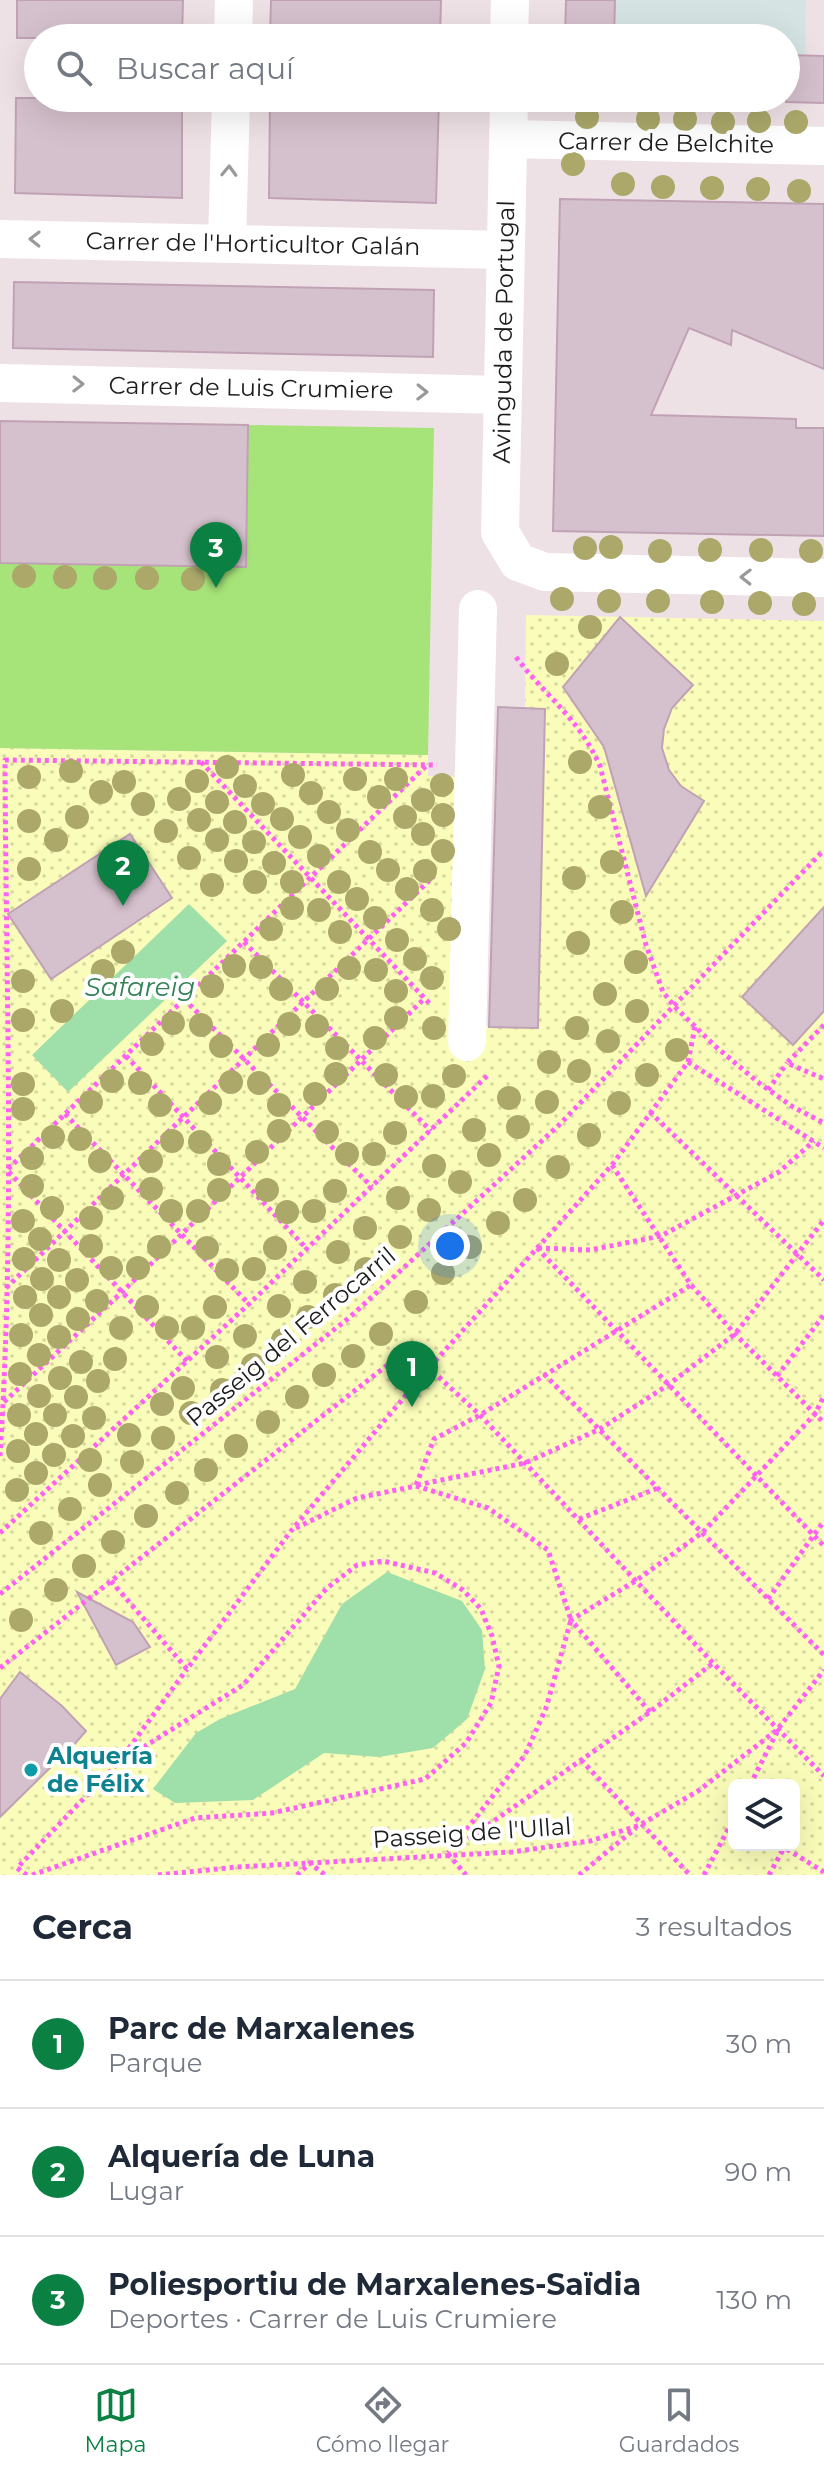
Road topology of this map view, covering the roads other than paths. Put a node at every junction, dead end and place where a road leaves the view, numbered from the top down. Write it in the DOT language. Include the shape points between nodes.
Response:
graph roads {
  1 [pos="234,0"];
  2 [pos="510,0"];
  3 [pos="233,24"];
  4 [pos="509,24"];
  5 [pos="231,112"];
  6 [pos="509,112"];
  7 [pos="509,139"];
  8 [pos="824,146"];
  9 [pos="0,239"];
  10 [pos="227,243"];
  11 [pos="505,250"];
  12 [pos="0,383"];
  13 [pos="502,395"];
  14 [pos="824,578"];
  15 [pos="478,609"];
  16 [pos="467,1042"];
  1 -- 3 [label="street"];
  2 -- 4 [label="street"];
  10 -- 5 [label="street, one-way"];
  6 -- 7 [label="street, Avinguda de Portugal"];
  7 -- 8 [label="street, Carrer de Belchite"];
  7 -- 11 [label="street, Avinguda de Portugal"];
  10 -- 9 [label="street, Carrer de l'Horticultor Galán, one-way"];
  10 -- 11 [label="street, Carrer de l'Horticultor Galán"];
  11 -- 13 [label="street, Avinguda de Portugal"];
  12 -- 13 [label="street, Carrer de Luis Crumiere, one-way"];
  14 -- 13 [label="street, Avinguda de Portugal, one-way" via="545,572 518,562 500,532"];
  15 -- 16 [label="street"];
}
